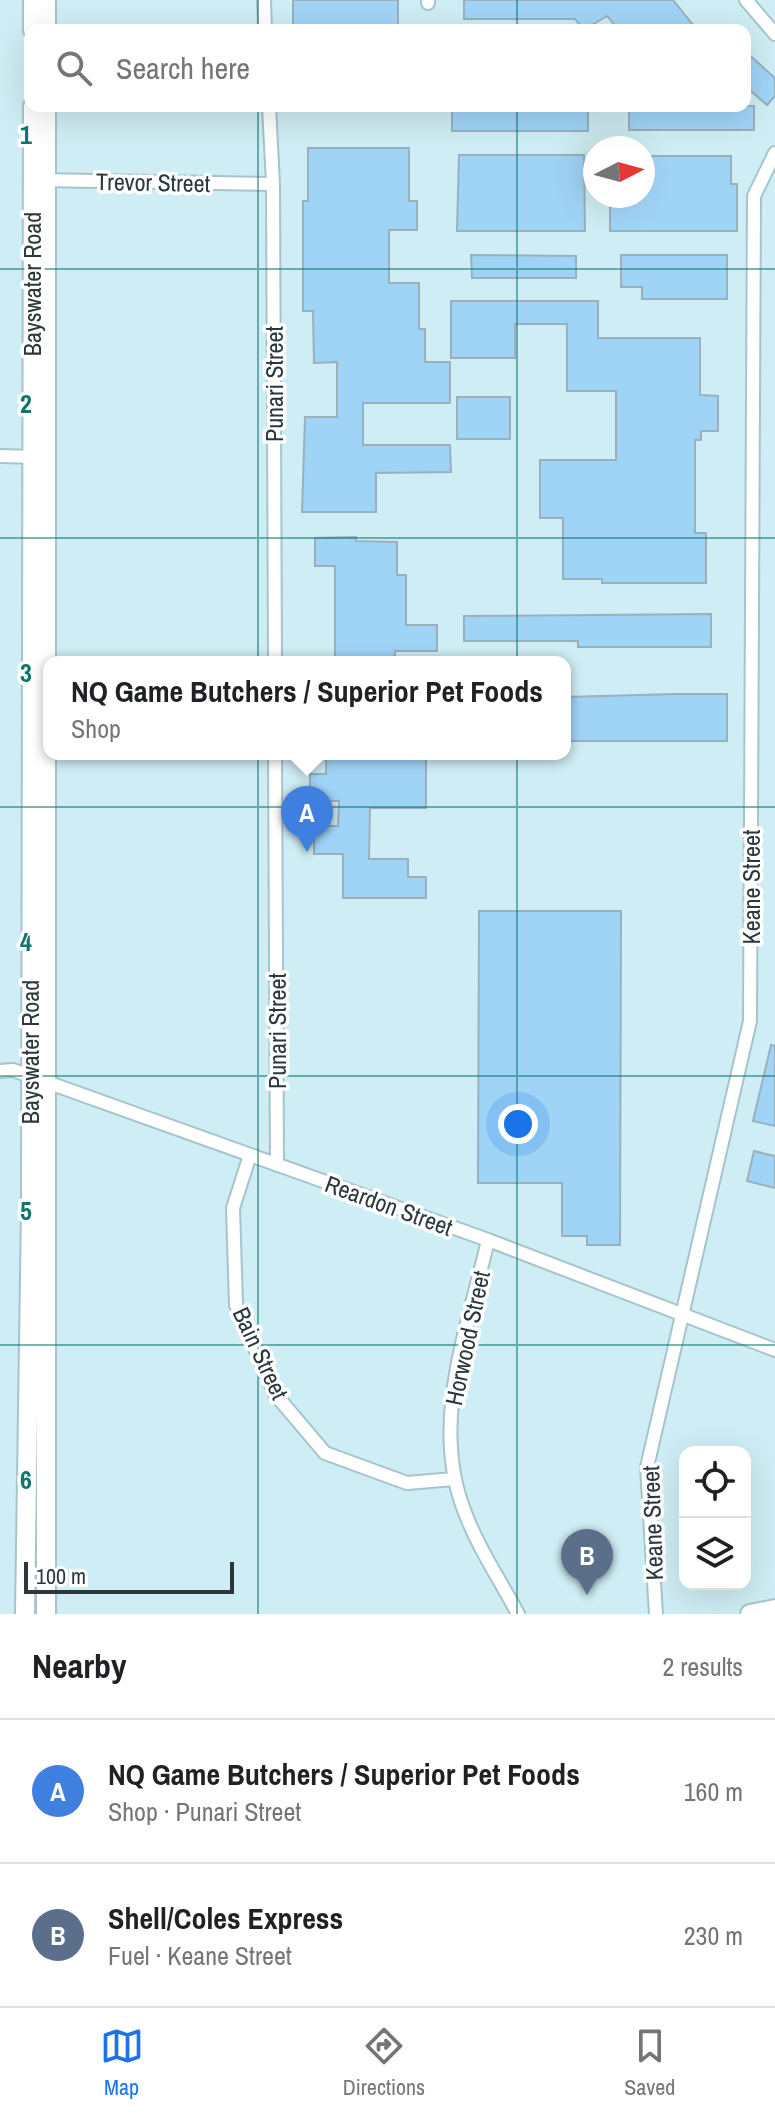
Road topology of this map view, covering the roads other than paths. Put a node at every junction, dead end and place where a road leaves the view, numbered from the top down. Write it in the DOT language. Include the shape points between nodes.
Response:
graph roads {
  1 [pos="33,0"];
  2 [pos="46,0"];
  3 [pos="264,0"];
  4 [pos="746,0"];
  5 [pos="33,24"];
  6 [pos="46,24"];
  7 [pos="265,24"];
  8 [pos="775,34"];
  9 [pos="33,112"];
  10 [pos="45,112"];
  11 [pos="269,112"];
  12 [pos="775,153"];
  13 [pos="39,180"];
  14 [pos="273,184"];
  15 [pos="0,456"];
  16 [pos="38,457"];
  17 [pos="275,656"];
  18 [pos="275,760"];
  19 [pos="0,1071"];
  20 [pos="37,1079"];
  21 [pos="250,1155"];
  22 [pos="277,1165"];
  23 [pos="488,1240"];
  24 [pos="681,1314"];
  25 [pos="775,1350"];
  26 [pos="454,1479"];
  27 [pos="775,1609"];
  28 [pos="25,1614"];
  29 [pos="46,1614"];
  30 [pos="518,1614"];
  31 [pos="656,1614"];
  32 [pos="750,1614"];
  1 -- 5 [label="main road"];
  2 -- 6 [label="main road"];
  3 -- 7 [label="street"];
  4 -- 8 [label="street"];
  9 -- 13 [label="main road, Bayswater Road"];
  10 -- 13 [label="main road, Bayswater Road"];
  11 -- 14 [label="street, Punari Street"];
  12 -- 24 [label="street, Keane Street" via="754,196 750,1021"];
  13 -- 14 [label="street, Trevor Street"];
  13 -- 16 [label="main road, Bayswater Road"];
  14 -- 17 [label="street, Punari Street"];
  15 -- 16 [label="street"];
  16 -- 20 [label="main road, Bayswater Road"];
  18 -- 22 [label="street, Punari Street"];
  19 -- 20 [label="street, Reardon Street"];
  20 -- 21 [label="street, Reardon Street"];
  20 -- 28 [label="main road, Bayswater Road"];
  20 -- 29 [label="main road, Bayswater Road"];
  21 -- 22 [label="street, Reardon Street"];
  21 -- 26 [label="street, Bain Street" via="233,1208 236,1305 275,1394 325,1453 407,1483"];
  22 -- 23 [label="street, Reardon Street"];
  23 -- 24 [label="street, Reardon Street"];
  23 -- 26 [label="street, Horwood Street" via="451,1401"];
  24 -- 25 [label="street, Reardon Street"];
  24 -- 31 [label="street, Keane Street" via="647,1467"];
  26 -- 30 [label="street, Horwood Street" via="464,1512"];
  27 -- 32 [label="main road"];
}
